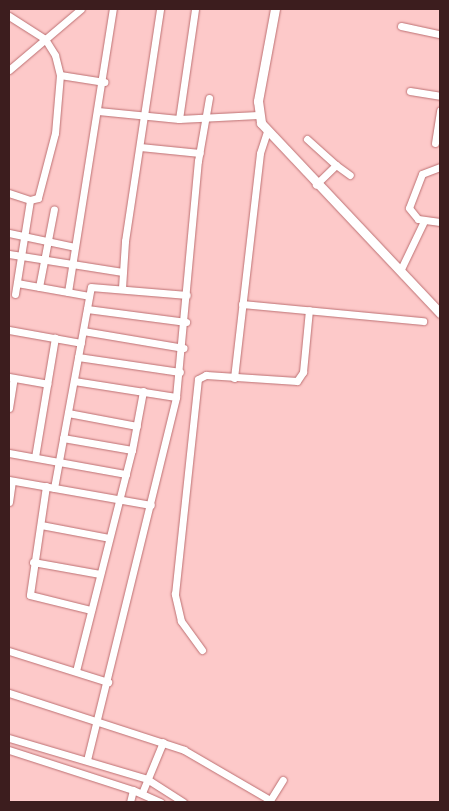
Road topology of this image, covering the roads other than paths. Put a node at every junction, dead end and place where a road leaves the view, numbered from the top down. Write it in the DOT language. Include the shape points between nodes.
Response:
graph roads {
  1 [pos="81,9"];
  2 [pos="113,9"];
  3 [pos="160,9"];
  4 [pos="195,9"];
  5 [pos="275,9"];
  6 [pos="9,16"];
  7 [pos="401,26"];
  8 [pos="440,34"];
  9 [pos="45,39"];
  10 [pos="9,70"];
  11 [pos="60,74"];
  12 [pos="104,82"];
  13 [pos="410,92"];
  14 [pos="440,96"];
  15 [pos="209,98"];
  16 [pos="440,110"];
  17 [pos="98,111"];
  18 [pos="258,115"];
  19 [pos="145,116"];
  20 [pos="178,119"];
  21 [pos="205,120"];
  22 [pos="267,132"];
  23 [pos="307,139"];
  24 [pos="435,143"];
  25 [pos="140,147"];
  26 [pos="200,153"];
  27 [pos="336,165"];
  28 [pos="440,167"];
  29 [pos="350,175"];
  30 [pos="316,184"];
  31 [pos="9,193"];
  32 [pos="30,200"];
  33 [pos="54,209"];
  34 [pos="424,221"];
  35 [pos="440,222"];
  36 [pos="9,234"];
  37 [pos="25,236"];
  38 [pos="48,241"];
  39 [pos="76,247"];
  40 [pos="9,254"];
  41 [pos="22,256"];
  42 [pos="44,260"];
  43 [pos="72,266"];
  44 [pos="401,269"];
  45 [pos="123,272"];
  46 [pos="17,283"];
  47 [pos="40,287"];
  48 [pos="122,288"];
  49 [pos="68,292"];
  50 [pos="15,294"];
  51 [pos="186,295"];
  52 [pos="89,296"];
  53 [pos="242,304"];
  54 [pos="87,309"];
  55 [pos="309,310"];
  56 [pos="440,313"];
  57 [pos="423,321"];
  58 [pos="186,322"];
  59 [pos="9,330"];
  60 [pos="83,331"];
  61 [pos="55,338"];
  62 [pos="81,343"];
  63 [pos="184,348"];
  64 [pos="78,357"];
  65 [pos="180,372"];
  66 [pos="11,377"];
  67 [pos="234,378"];
  68 [pos="74,381"];
  69 [pos="47,384"];
  70 [pos="143,391"];
  71 [pos="176,397"];
  72 [pos="9,408"];
  73 [pos="68,413"];
  74 [pos="137,426"];
  75 [pos="63,438"];
  76 [pos="132,450"];
  77 [pos="9,453"];
  78 [pos="35,457"];
  79 [pos="59,461"];
  80 [pos="126,474"];
  81 [pos="11,480"];
  82 [pos="46,486"];
  83 [pos="54,488"];
  84 [pos="119,499"];
  85 [pos="9,502"];
  86 [pos="151,505"];
  87 [pos="41,525"];
  88 [pos="109,538"];
  89 [pos="33,562"];
  90 [pos="100,574"];
  91 [pos="90,610"];
  92 [pos="202,650"];
  93 [pos="9,651"];
  94 [pos="76,671"];
  95 [pos="108,682"];
  96 [pos="9,692"];
  97 [pos="96,719"];
  98 [pos="9,738"];
  99 [pos="162,742"];
  100 [pos="9,750"];
  101 [pos="87,760"];
  102 [pos="147,779"];
  103 [pos="283,780"];
  104 [pos="133,790"];
  105 [pos="142,793"];
  106 [pos="269,801"];
  107 [pos="130,802"];
  108 [pos="160,802"];
  109 [pos="183,802"];
  1 -- 9 [label="street"];
  2 -- 12 [label="street"];
  3 -- 19 [label="street"];
  4 -- 20 [label="street"];
  5 -- 18 [label="main road"];
  6 -- 9 [label="street"];
  7 -- 8 [label="street"];
  9 -- 10 [label="street"];
  9 -- 11 [label="street" via="55,54"];
  11 -- 12 [label="street"];
  11 -- 32 [label="street" via="47,166 38,198"];
  12 -- 17 [label="street"];
  13 -- 14 [label="street"];
  15 -- 21 [label="street"];
  16 -- 24 [label="street"];
  17 -- 19 [label="street"];
  17 -- 39 [label="street"];
  18 -- 21 [label="street"];
  18 -- 22 [label="main road"];
  19 -- 20 [label="street"];
  19 -- 25 [label="street"];
  20 -- 21 [label="street"];
  21 -- 26 [label="street"];
  22 -- 30 [label="main road"];
  22 -- 53 [label="street" via="260,153"];
  23 -- 27 [label="street"];
  25 -- 26 [label="street"];
  25 -- 45 [label="street"];
  26 -- 51 [label="street"];
  27 -- 29 [label="street"];
  27 -- 30 [label="street"];
  28 -- 34 [label="street" via="422,174 410,202 410,214"];
  30 -- 44 [label="main road"];
  31 -- 32 [label="street"];
  32 -- 37 [label="street"];
  33 -- 38 [label="street"];
  34 -- 35 [label="street"];
  34 -- 44 [label="street"];
  36 -- 37 [label="street"];
  37 -- 38 [label="street"];
  37 -- 41 [label="street"];
  38 -- 39 [label="street"];
  38 -- 42 [label="street"];
  39 -- 43 [label="street"];
  40 -- 41 [label="street"];
  41 -- 42 [label="street"];
  41 -- 46 [label="street"];
  42 -- 43 [label="street"];
  42 -- 47 [label="street"];
  43 -- 45 [label="street"];
  43 -- 49 [label="street"];
  44 -- 56 [label="main road"];
  45 -- 48 [label="street"];
  46 -- 47 [label="street"];
  46 -- 50 [label="street"];
  47 -- 49 [label="street"];
  48 -- 51 [label="street"];
  48 -- 52 [label="street" via="93,286"];
  49 -- 52 [label="street"];
  51 -- 58 [label="street"];
  52 -- 54 [label="street"];
  53 -- 55 [label="street"];
  53 -- 67 [label="street"];
  54 -- 58 [label="street"];
  54 -- 60 [label="street"];
  55 -- 57 [label="street"];
  55 -- 67 [label="street" via="303,372 297,381"];
  58 -- 63 [label="street"];
  59 -- 61 [label="street"];
  60 -- 62 [label="street"];
  60 -- 63 [label="street"];
  61 -- 62 [label="street"];
  61 -- 69 [label="street"];
  62 -- 64 [label="street"];
  63 -- 65 [label="street"];
  64 -- 65 [label="street"];
  64 -- 68 [label="street"];
  65 -- 71 [label="street"];
  66 -- 69 [label="street"];
  66 -- 72 [label="street"];
  67 -- 92 [label="street" via="206,375 198,379 175,594 181,621"];
  68 -- 70 [label="street"];
  68 -- 73 [label="street"];
  69 -- 78 [label="street"];
  70 -- 71 [label="street"];
  70 -- 74 [label="street"];
  71 -- 86 [label="street"];
  73 -- 74 [label="street"];
  73 -- 75 [label="street"];
  74 -- 76 [label="street"];
  75 -- 76 [label="street"];
  75 -- 79 [label="street"];
  76 -- 80 [label="street"];
  77 -- 78 [label="street"];
  78 -- 79 [label="street"];
  79 -- 80 [label="street"];
  79 -- 83 [label="street"];
  80 -- 84 [label="street"];
  81 -- 82 [label="street"];
  81 -- 85 [label="street"];
  82 -- 83 [label="street"];
  82 -- 87 [label="street"];
  83 -- 84 [label="street"];
  84 -- 86 [label="street"];
  84 -- 88 [label="street"];
  86 -- 95 [label="street"];
  87 -- 88 [label="street"];
  87 -- 89 [label="street"];
  88 -- 90 [label="street"];
  89 -- 90 [label="street"];
  89 -- 91 [label="street" via="32,597"];
  90 -- 91 [label="street"];
  91 -- 94 [label="street"];
  93 -- 94 [label="street"];
  94 -- 95 [label="street"];
  95 -- 97 [label="street"];
  96 -- 97 [label="street"];
  97 -- 99 [label="street"];
  97 -- 101 [label="street"];
  98 -- 101 [label="street"];
  99 -- 102 [label="street"];
  99 -- 106 [label="street" via="184,750"];
  100 -- 104 [label="street"];
  101 -- 102 [label="street"];
  102 -- 105 [label="street"];
  102 -- 109 [label="street"];
  103 -- 106 [label="street"];
  104 -- 105 [label="street"];
  104 -- 107 [label="street"];
  105 -- 108 [label="street"];
}
